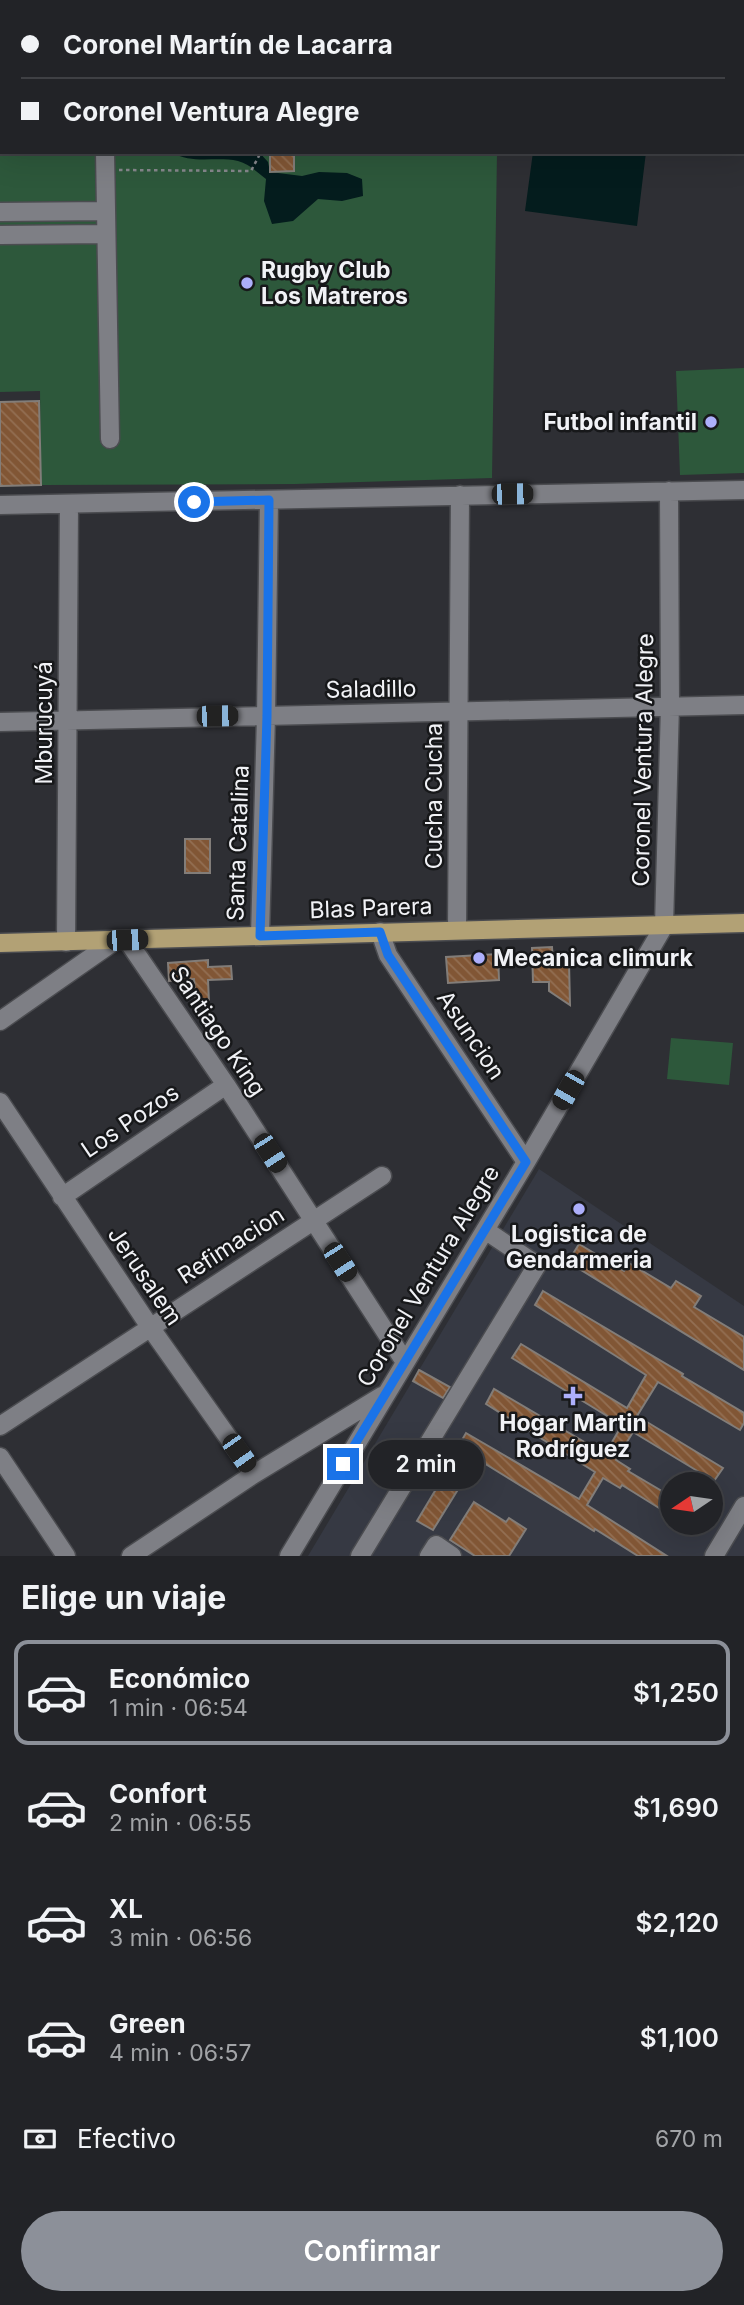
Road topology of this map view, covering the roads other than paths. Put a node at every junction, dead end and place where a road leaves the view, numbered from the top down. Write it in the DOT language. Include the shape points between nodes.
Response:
graph roads {
  1 [pos="105,161"];
  2 [pos="105,211"];
  3 [pos="0,212"];
  4 [pos="105,234"];
  5 [pos="0,235"];
  6 [pos="110,439"];
  7 [pos="744,490"];
  8 [pos="669,491"];
  9 [pos="460,495"];
  10 [pos="269,500"];
  11 [pos="69,504"];
  12 [pos="0,505"];
  13 [pos="670,705"];
  14 [pos="744,705"];
  15 [pos="459,711"];
  16 [pos="267,716"];
  17 [pos="68,719"];
  18 [pos="0,722"];
  19 [pos="744,923"];
  20 [pos="664,926"];
  21 [pos="457,930"];
  22 [pos="380,932"];
  23 [pos="260,936"];
  24 [pos="122,940"];
  25 [pos="66,942"];
  26 [pos="0,943"];
  27 [pos="0,1021"];
  28 [pos="226,1085"];
  29 [pos="0,1102"];
  30 [pos="526,1162"];
  31 [pos="382,1176"];
  32 [pos="62,1197"];
  33 [pos="313,1220"];
  34 [pos="485,1230"];
  35 [pos="150,1327"];
  36 [pos="405,1362"];
  37 [pos="384,1395"];
  38 [pos="0,1426"];
  39 [pos="0,1457"];
  40 [pos="254,1474"];
  41 [pos="744,1506"];
  42 [pos="65,1556"];
  43 [pos="131,1556"];
  44 [pos="289,1556"];
  45 [pos="360,1556"];
  46 [pos="429,1556"];
  47 [pos="452,1556"];
  48 [pos="714,1556"];
  1 -- 2 [label="street"];
  2 -- 3 [label="street"];
  2 -- 4 [label="street"];
  4 -- 5 [label="street"];
  4 -- 6 [label="street"];
  7 -- 8 [label="street"];
  8 -- 9 [label="street"];
  8 -- 13 [label="street, Coronel Ventura Alegre"];
  9 -- 10 [label="street"];
  9 -- 15 [label="street, Cucha Cucha"];
  10 -- 11 [label="street"];
  10 -- 16 [label="street, Santa Catalina"];
  11 -- 12 [label="street"];
  11 -- 17 [label="street, Mburucuyá"];
  13 -- 14 [label="street, Saladillo"];
  13 -- 15 [label="street, Saladillo"];
  13 -- 20 [label="street, Coronel Ventura Alegre"];
  15 -- 16 [label="street, Saladillo"];
  15 -- 21 [label="street, Cucha Cucha"];
  16 -- 17 [label="street, Saladillo"];
  16 -- 23 [label="street, Santa Catalina"];
  17 -- 18 [label="street, Saladillo"];
  17 -- 25 [label="street, Mburucuyá"];
  19 -- 20 [label="main road, Blas Parera"];
  20 -- 21 [label="main road, Blas Parera"];
  20 -- 30 [label="street, Coronel Ventura Alegre"];
  21 -- 22 [label="main road, Blas Parera"];
  22 -- 23 [label="main road, Blas Parera"];
  22 -- 30 [label="street, Asuncion" via="388,955"];
  23 -- 24 [label="main road, Blas Parera"];
  24 -- 25 [label="main road, Blas Parera"];
  24 -- 27 [label="street"];
  24 -- 28 [label="street, Santiago King"];
  25 -- 26 [label="main road, Blas Parera"];
  28 -- 32 [label="street, Los Pozos"];
  28 -- 33 [label="street, Santiago King"];
  29 -- 32 [label="street, Jerusalem"];
  30 -- 34 [label="street, Coronel Ventura Alegre"];
  31 -- 33 [label="street, Refimacion"];
  32 -- 35 [label="street, Jerusalem"];
  33 -- 35 [label="street, Refimacion"];
  33 -- 36 [label="street, Santiago King"];
  34 -- 36 [label="street, Coronel Ventura Alegre"];
  34 -- 45 [label="street" via="537,1265"];
  35 -- 38 [label="street, Refimacion"];
  35 -- 40 [label="street, Jerusalem"];
  36 -- 37 [label="street, Coronel Ventura Alegre"];
  37 -- 40 [label="street"];
  37 -- 44 [label="street, Coronel Ventura Alegre"];
  39 -- 42 [label="street"];
  40 -- 43 [label="street"];
  41 -- 48 [label="street"];
  46 -- 47 [label="street" via="436,1545"];
}
